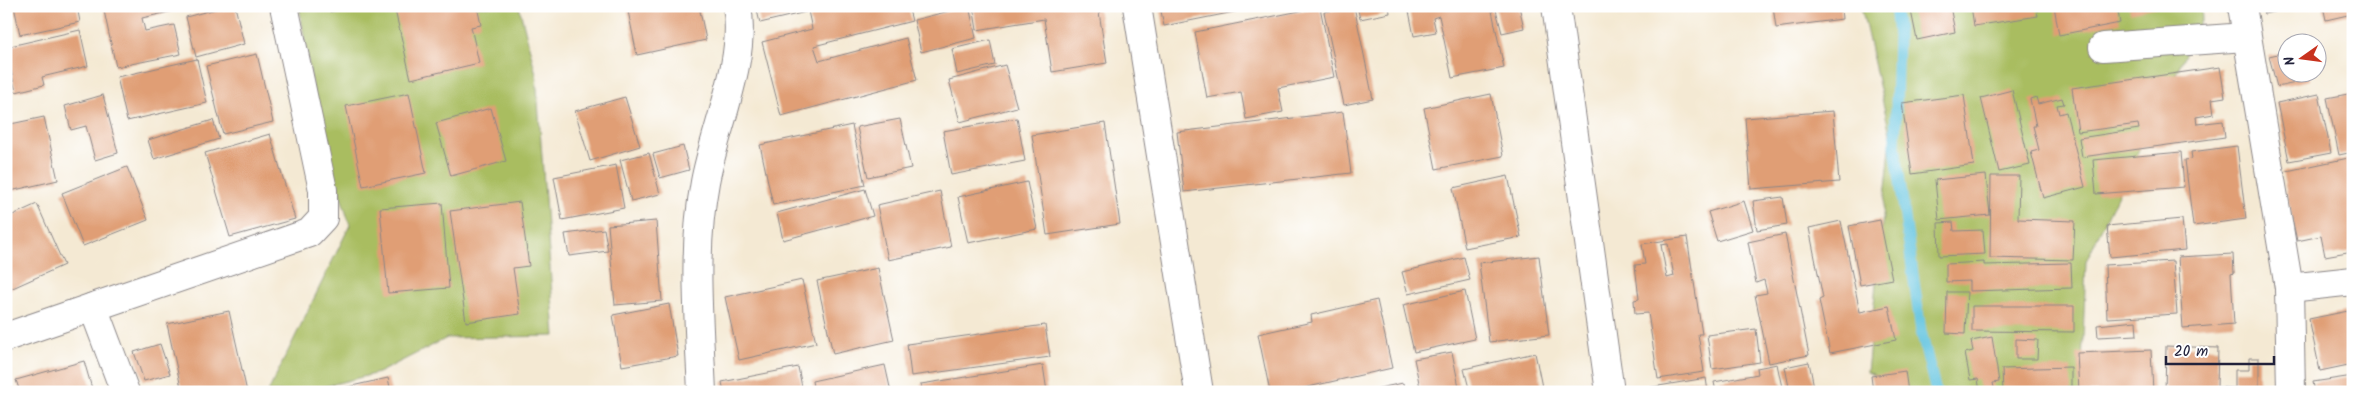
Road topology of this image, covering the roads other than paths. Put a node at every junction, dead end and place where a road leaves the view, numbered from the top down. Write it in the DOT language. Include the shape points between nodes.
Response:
graph roads {
  1 [pos="284,6"];
  2 [pos="737,6"];
  3 [pos="1137,6"];
  4 [pos="1556,6"];
  5 [pos="2242,6"];
  6 [pos="2246,37"];
  7 [pos="2103,47"];
  8 [pos="2353,281"];
  9 [pos="2289,288"];
  10 [pos="93,306"];
  11 [pos="6,337"];
  12 [pos="125,392"];
  13 [pos="702,392"];
  14 [pos="1198,392"];
  15 [pos="1610,392"];
  16 [pos="2291,392"];
  1 -- 10 [label="street" via="323,190 323,218 309,233"];
  2 -- 13 [label="street" via="738,52 705,182 698,249"];
  3 -- 14 [label="street"];
  4 -- 15 [label="street"];
  5 -- 6 [label="street"];
  6 -- 7 [label="street"];
  6 -- 9 [label="street"];
  8 -- 9 [label="street"];
  9 -- 16 [label="street"];
  10 -- 11 [label="street"];
  10 -- 12 [label="street"];
}
